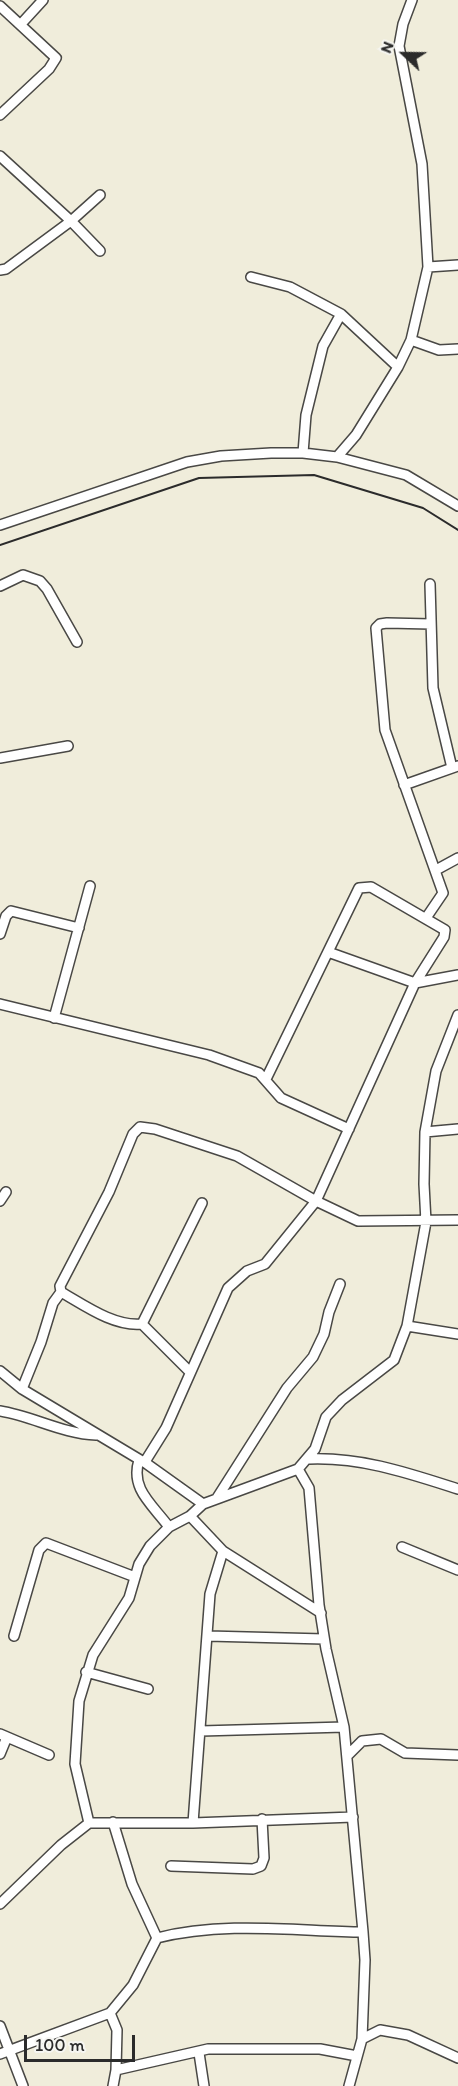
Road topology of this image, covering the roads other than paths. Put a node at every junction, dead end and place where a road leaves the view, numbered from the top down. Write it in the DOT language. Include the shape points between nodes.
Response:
graph roads {
  1 [pos="43,0"];
  2 [pos="412,0"];
  3 [pos="0,6"];
  4 [pos="21,24"];
  5 [pos="0,115"];
  6 [pos="0,156"];
  7 [pos="100,195"];
  8 [pos="71,221"];
  9 [pos="99,251"];
  10 [pos="458,265"];
  11 [pos="428,267"];
  12 [pos="0,270"];
  13 [pos="251,277"];
  14 [pos="341,314"];
  15 [pos="411,340"];
  16 [pos="458,349"];
  17 [pos="398,367"];
  18 [pos="303,453"];
  19 [pos="338,457"];
  20 [pos="458,506"];
  21 [pos="0,525"];
  22 [pos="430,584"];
  23 [pos="0,586"];
  24 [pos="431,624"];
  25 [pos="77,642"];
  26 [pos="68,746"];
  27 [pos="0,758"];
  28 [pos="455,767"];
  29 [pos="404,785"];
  30 [pos="458,858"];
  31 [pos="436,870"];
  32 [pos="90,886"];
  33 [pos="426,918"];
  34 [pos="79,928"];
  35 [pos="0,934"];
  36 [pos="328,952"];
  37 [pos="458,975"];
  38 [pos="415,983"];
  39 [pos="0,1004"];
  40 [pos="458,1015"];
  41 [pos="54,1018"];
  42 [pos="455,1034"];
  43 [pos="266,1079"];
  44 [pos="349,1129"];
  45 [pos="458,1129"];
  46 [pos="425,1132"];
  47 [pos="6,1192"];
  48 [pos="0,1201"];
  49 [pos="316,1201"];
  50 [pos="202,1203"];
  51 [pos="458,1220"];
  52 [pos="426,1222"];
  53 [pos="340,1284"];
  54 [pos="61,1292"];
  55 [pos="142,1324"];
  56 [pos="407,1326"];
  57 [pos="458,1334"];
  58 [pos="0,1371"];
  59 [pos="189,1371"];
  60 [pos="22,1389"];
  61 [pos="0,1411"];
  62 [pos="99,1435"];
  63 [pos="309,1459"];
  64 [pos="143,1462"];
  65 [pos="298,1469"];
  66 [pos="458,1490"];
  67 [pos="217,1498"];
  68 [pos="203,1504"];
  69 [pos="190,1516"];
  70 [pos="169,1527"];
  71 [pos="402,1547"];
  72 [pos="223,1551"];
  73 [pos="458,1570"];
  74 [pos="135,1578"];
  75 [pos="321,1613"];
  76 [pos="14,1636"];
  77 [pos="208,1636"];
  78 [pos="324,1639"];
  79 [pos="86,1672"];
  80 [pos="148,1689"];
  81 [pos="344,1727"];
  82 [pos="201,1731"];
  83 [pos="4,1735"];
  84 [pos="0,1754"];
  85 [pos="49,1755"];
  86 [pos="458,1755"];
  87 [pos="347,1756"];
  88 [pos="353,1817"];
  89 [pos="262,1819"];
  90 [pos="113,1822"];
  91 [pos="89,1823"];
  92 [pos="193,1823"];
  93 [pos="171,1866"];
  94 [pos="0,1904"];
  95 [pos="363,1932"];
  96 [pos="158,1938"];
  97 [pos="110,2013"];
  98 [pos="0,2026"];
  99 [pos="362,2039"];
  100 [pos="12,2051"];
  101 [pos="199,2053"];
  102 [pos="0,2054"];
  103 [pos="357,2056"];
  104 [pos="458,2058"];
  105 [pos="116,2070"];
  106 [pos="23,2086"];
  107 [pos="113,2086"];
  108 [pos="204,2086"];
  109 [pos="349,2086"];
  1 -- 4 [label="street"];
  2 -- 11 [label="street" via="399,46 422,164"];
  3 -- 4 [label="street"];
  4 -- 5 [label="street" via="56,58"];
  6 -- 8 [label="street"];
  7 -- 8 [label="street"];
  8 -- 9 [label="street"];
  8 -- 12 [label="street"];
  10 -- 11 [label="street"];
  11 -- 15 [label="street"];
  13 -- 14 [label="street" via="290,287"];
  14 -- 17 [label="street"];
  14 -- 18 [label="street" via="323,346 306,415"];
  15 -- 16 [label="street" via="439,350"];
  15 -- 17 [label="street"];
  17 -- 19 [label="street"];
  18 -- 19 [label="street"];
  18 -- 21 [label="street" via="221,456 187,462"];
  19 -- 20 [label="street" via="406,474"];
  22 -- 24 [label="street"];
  23 -- 25 [label="street" via="23,575 40,581"];
  24 -- 28 [label="street" via="433,688"];
  24 -- 29 [label="street" via="387,623 376,628 385,730"];
  26 -- 27 [label="street"];
  28 -- 29 [label="street"];
  29 -- 31 [label="street"];
  30 -- 31 [label="street"];
  31 -- 33 [label="street" via="443,893"];
  32 -- 34 [label="street"];
  33 -- 36 [label="street" via="371,887 359,888"];
  33 -- 38 [label="street" via="445,930 444,937"];
  34 -- 35 [label="street" via="11,912"];
  34 -- 41 [label="street"];
  36 -- 38 [label="street"];
  36 -- 43 [label="street"];
  37 -- 38 [label="street"];
  38 -- 44 [label="street"];
  39 -- 41 [label="street"];
  40 -- 42 [label="street"];
  41 -- 43 [label="street" via="209,1055"];
  42 -- 46 [label="street" via="436,1071"];
  43 -- 44 [label="street" via="276,1094 290,1104"];
  44 -- 49 [label="street"];
  45 -- 46 [label="street"];
  46 -- 52 [label="street"];
  47 -- 48 [label="street"];
  49 -- 52 [label="street" via="358,1221"];
  49 -- 54 [label="street" via="237,1156 140,1127 133,1134 109,1192 60,1286"];
  49 -- 59 [label="street" via="265,1264 247,1271 228,1288"];
  50 -- 55 [label="street"];
  51 -- 52 [label="street"];
  52 -- 56 [label="street"];
  53 -- 67 [label="street" via="313,1357 287,1388"];
  54 -- 55 [label="street" via="101,1314 132,1325"];
  54 -- 60 [label="street" via="53,1303"];
  55 -- 59 [label="street"];
  56 -- 57 [label="street"];
  56 -- 63 [label="street" via="394,1360 326,1417"];
  58 -- 60 [label="street"];
  59 -- 64 [label="street" via="166,1428"];
  60 -- 62 [label="street"];
  61 -- 62 [label="street" via="22,1414 83,1435"];
  62 -- 64 [label="street"];
  63 -- 65 [label="street"];
  63 -- 66 [label="street" via="374,1463"];
  64 -- 68 [label="street"];
  64 -- 70 [label="street" via="136,1470 136,1484"];
  65 -- 67 [label="street"];
  65 -- 75 [label="street" via="309,1488"];
  67 -- 68 [label="street"];
  68 -- 69 [label="street"];
  69 -- 70 [label="street"];
  69 -- 72 [label="street"];
  70 -- 74 [label="street" via="150,1546"];
  71 -- 73 [label="street"];
  72 -- 75 [label="street"];
  72 -- 77 [label="street" via="210,1594"];
  74 -- 76 [label="street" via="46,1543 39,1550"];
  74 -- 79 [label="street" via="129,1598"];
  75 -- 78 [label="street"];
  77 -- 78 [label="street"];
  77 -- 82 [label="street"];
  78 -- 81 [label="street"];
  79 -- 80 [label="street"];
  79 -- 91 [label="street" via="79,1701 75,1764"];
  81 -- 82 [label="street"];
  81 -- 87 [label="street"];
  82 -- 92 [label="street"];
  83 -- 84 [label="street"];
  83 -- 85 [label="street"];
  86 -- 87 [label="street" via="405,1753 381,1739 362,1741"];
  87 -- 88 [label="street"];
  88 -- 89 [label="street"];
  88 -- 95 [label="street"];
  89 -- 92 [label="street"];
  89 -- 93 [label="street" via="261,1866"];
  90 -- 91 [label="street"];
  90 -- 92 [label="street"];
  90 -- 96 [label="street" via="132,1884"];
  91 -- 94 [label="street"];
  95 -- 96 [label="street" via="260,1928"];
  95 -- 99 [label="street"];
  96 -- 97 [label="street" via="133,1985"];
  97 -- 100 [label="street"];
  97 -- 105 [label="street" via="117,2030"];
  98 -- 100 [label="street"];
  99 -- 103 [label="street"];
  99 -- 104 [label="street" via="380,2030"];
  100 -- 102 [label="street"];
  100 -- 106 [label="street"];
  101 -- 103 [label="street" via="208,2049 282,2048 320,2049"];
  101 -- 105 [label="street"];
  101 -- 108 [label="street"];
  103 -- 109 [label="street"];
  105 -- 107 [label="street"];
}
